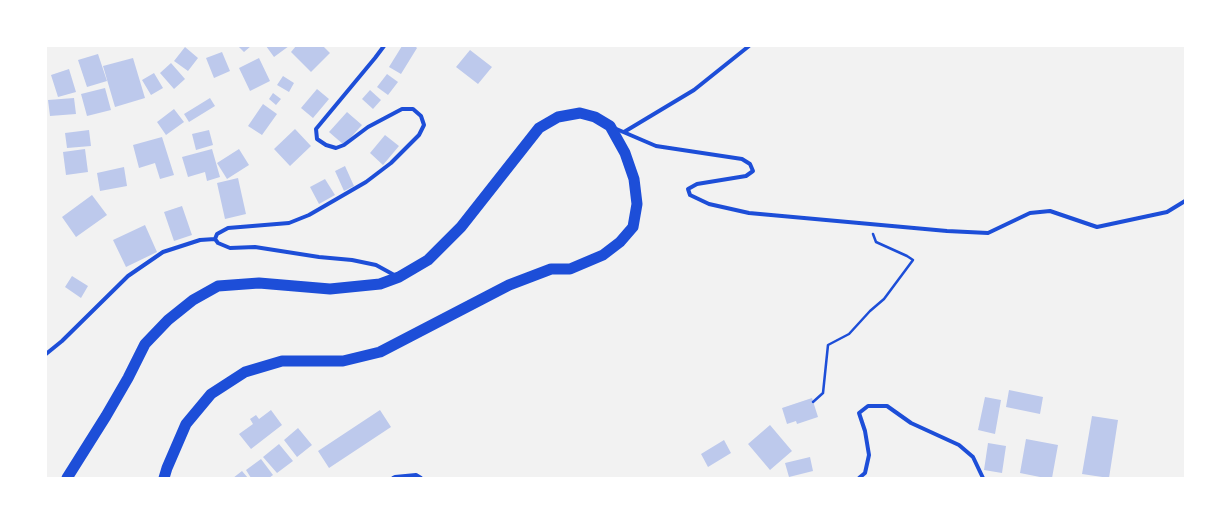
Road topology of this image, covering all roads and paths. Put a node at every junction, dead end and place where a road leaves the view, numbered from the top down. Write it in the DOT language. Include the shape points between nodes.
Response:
graph roads {
  1 [pos="384,46"];
  2 [pos="749,46"];
  3 [pos="610,126"];
  4 [pos="624,132"];
  5 [pos="1185,201"];
  6 [pos="873,234"];
  7 [pos="215,239"];
  8 [pos="399,277"];
  9 [pos="46,354"];
  10 [pos="813,402"];
  11 [pos="67,478"];
  12 [pos="164,478"];
  13 [pos="393,478"];
  14 [pos="421,478"];
  15 [pos="859,478"];
  16 [pos="983,478"];
  1 -- 7 [label="street" via="316,128 317,139 336,148 402,109 413,109 421,116 424,125 419,135 391,163 366,182 309,215 289,223 228,228 217,234"];
  2 -- 4 [label="street" via="694,90"];
  3 -- 4 [label="street"];
  3 -- 8 [label="highway" via="595,117 580,113 558,117 539,128 461,227 428,260"];
  3 -- 12 [label="highway" via="625,153 634,179 637,204 633,227 620,242 603,255 570,269 551,269 509,285 380,352 343,361 282,361 245,372 211,394 186,424"];
  4 -- 5 [label="street" via="656,146 742,159 750,164 753,172 746,176 697,184 688,189 690,195 709,204 749,213 947,231 988,232 1030,214 1050,211 1097,227 1167,212"];
  6 -- 10 [label="path" via="876,242 913,260 884,298 849,334 828,345 823,394"];
  7 -- 8 [label="street" via="230,248 255,247 352,260 376,265"];
  7 -- 9 [label="street" via="200,240 163,252 128,276"];
  8 -- 11 [label="highway" via="380,284 330,289 259,283 218,286 193,300 168,320 145,344 106,416"];
  13 -- 14 [label="street" via="416,475"];
  15 -- 16 [label="street" via="865,473 869,455 859,413 868,406 887,406 911,423 959,445 973,457"];
}
